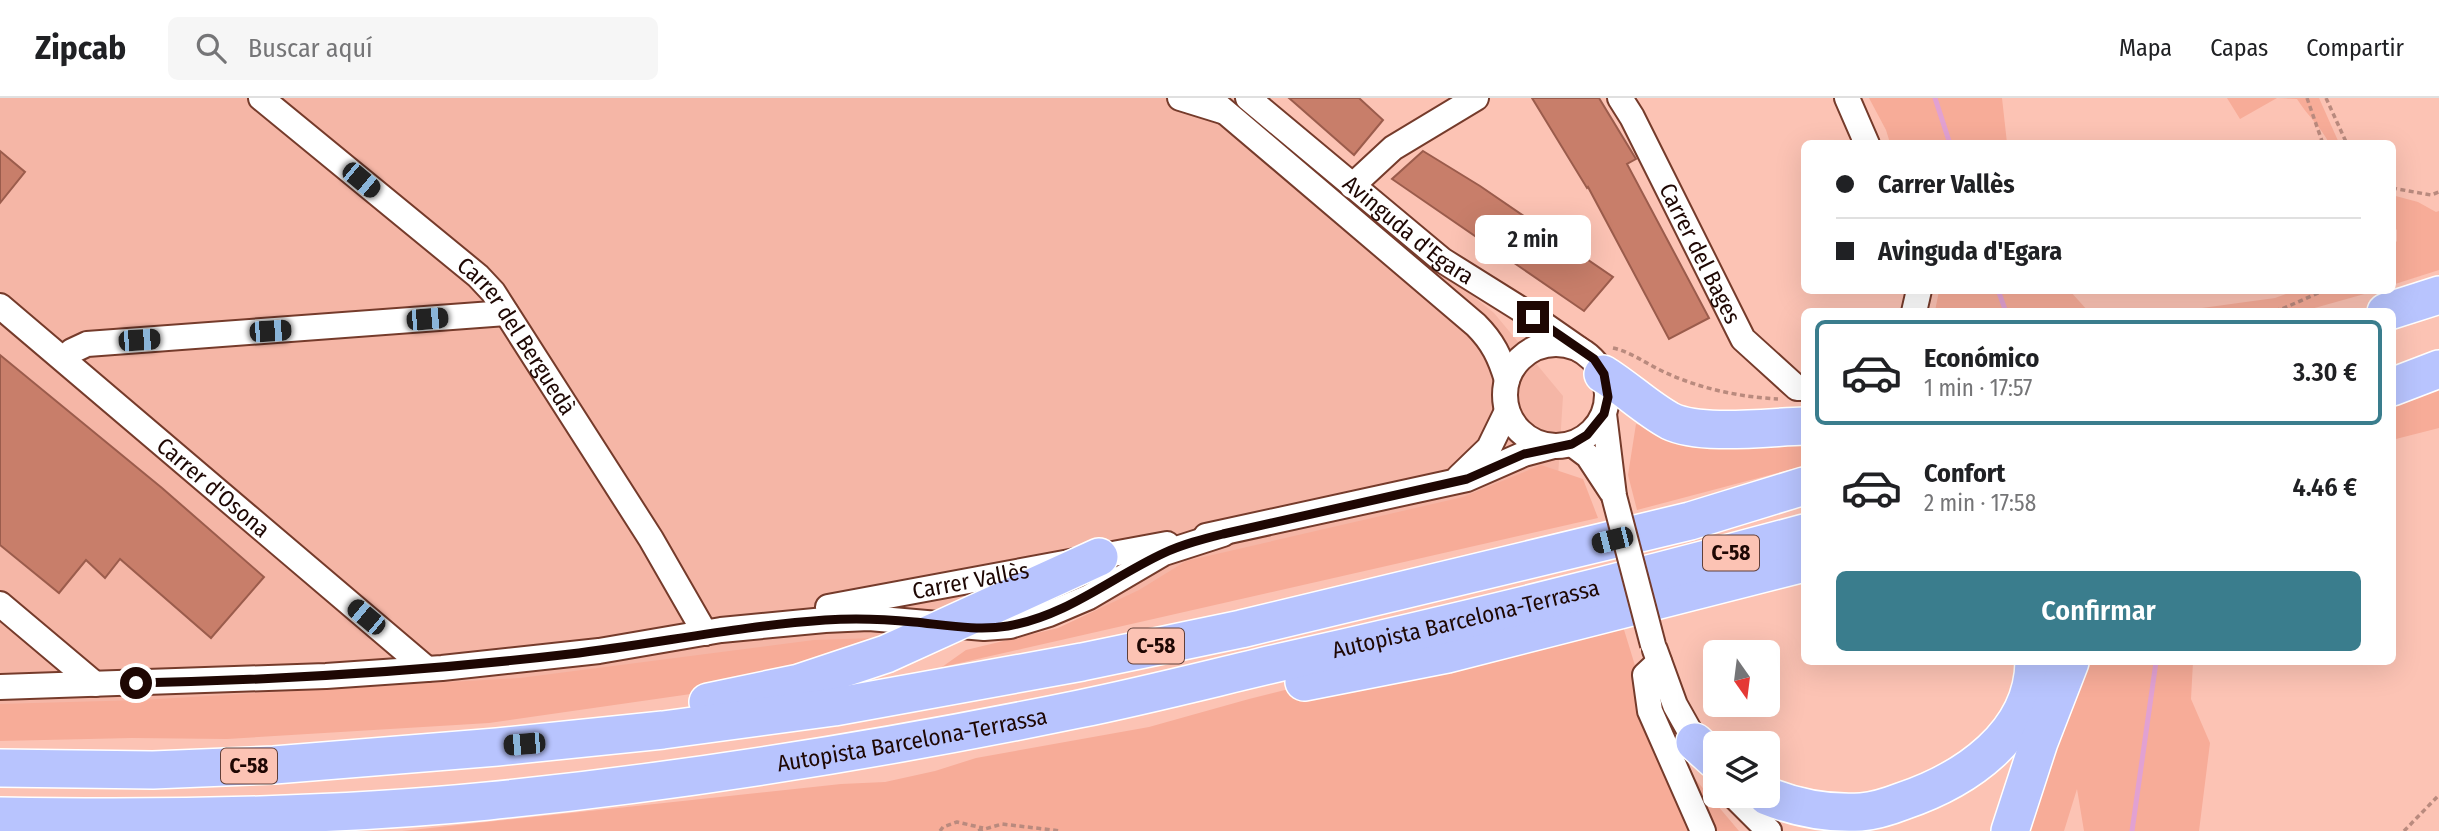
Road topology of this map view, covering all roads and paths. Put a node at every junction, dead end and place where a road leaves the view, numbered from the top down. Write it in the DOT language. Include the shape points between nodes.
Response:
graph roads {
  1 [pos="1180,98"];
  2 [pos="1248,98"];
  3 [pos="1476,98"];
  4 [pos="1620,98"];
  5 [pos="1847,98"];
  6 [pos="2307,98"];
  7 [pos="2326,98"];
  8 [pos="269,100"];
  9 [pos="1217,105"];
  10 [pos="1865,140"];
  11 [pos="2322,140"];
  12 [pos="2345,140"];
  13 [pos="1352,186"];
  14 [pos="2396,189"];
  15 [pos="2439,192"];
  16 [pos="2316,294"];
  17 [pos="2439,295"];
  18 [pos="0,306"];
  19 [pos="2284,308"];
  20 [pos="2396,309"];
  21 [pos="506,313"];
  22 [pos="2439,346"];
  23 [pos="1597,356"];
  24 [pos="64,359"];
  25 [pos="2396,360"];
  26 [pos="2439,369"];
  27 [pos="1507,380"];
  28 [pos="2396,385"];
  29 [pos="1797,404"];
  30 [pos="1507,411"];
  31 [pos="1604,414"];
  32 [pos="1563,445"];
  33 [pos="1437,486"];
  34 [pos="1801,487"];
  35 [pos="1614,496"];
  36 [pos="1223,534"];
  37 [pos="1801,534"];
  38 [pos="1099,557"];
  39 [pos="1801,564"];
  40 [pos="0,604"];
  41 [pos="948,626"];
  42 [pos="713,632"];
  43 [pos="1656,654"];
  44 [pos="2034,665"];
  45 [pos="2069,665"];
  46 [pos="426,669"];
  47 [pos="94,684"];
  48 [pos="0,687"];
  49 [pos="1081,709"];
  50 [pos="497,747"];
  51 [pos="1703,750"];
  52 [pos="0,768"];
  53 [pos="2439,794"];
  54 [pos="1780,801"];
  55 [pos="1746,808"];
  56 [pos="0,816"];
  57 [pos="985,829"];
  58 [pos="940,831"];
  59 [pos="978,831"];
  60 [pos="1061,831"];
  61 [pos="1703,831"];
  62 [pos="1769,831"];
  63 [pos="2010,831"];
  64 [pos="2404,831"];
  1 -- 9 [label="street"];
  2 -- 13 [label="street, Avinguda d'Egara"];
  3 -- 13 [label="street" via="1394,148"];
  4 -- 29 [label="street, Carrer del Bages" via="1743,339 1797,388"];
  5 -- 10 [label="street"];
  6 -- 11 [label="path"];
  7 -- 12 [label="path"];
  8 -- 21 [label="street, Carrer del Berguedà" via="478,276"];
  9 -- 27 [label="street, Avinguda d'Egara" via="1476,325 1499,354"];
  13 -- 23 [label="street, Avinguda d'Egara" via="1442,260"];
  14 -- 15 [label="path" via="2431,195"];
  16 -- 19 [label="path"];
  17 -- 20 [label="highway"];
  18 -- 24 [label="street, Carrer d'Osona"];
  21 -- 24 [label="street" via="87,344"];
  21 -- 42 [label="street, Carrer del Berguedà"];
  22 -- 25 [label="highway"];
  23 -- 27 [label="street" via="1562,344 1545,345 1529,351"];
  23 -- 29 [label="path" via="1637,356 1664,372 1712,388"];
  23 -- 29 [label="highway" via="1671,421 1690,427"];
  23 -- 31 [label="street" via="1608,397"];
  24 -- 46 [label="street, Carrer d'Osona"];
  26 -- 28 [label="highway"];
  27 -- 30 [label="street"];
  30 -- 32 [label="street" via="1528,437"];
  30 -- 33 [label="street, Carrer Vallès" via="1496,437 1478,460"];
  31 -- 32 [label="street" via="1587,435"];
  31 -- 35 [label="street"];
  32 -- 33 [label="street, Carrer Vallès" via="1524,454 1475,476"];
  32 -- 35 [label="street" via="1588,456"];
  33 -- 36 [label="street, Carrer Vallès"];
  34 -- 50 [label="highway, Autopista Barcelona-Terrassa / C-58" via="1690,520 1455,578 1082,662 834,707"];
  35 -- 43 [label="street, bridge"];
  36 -- 38 [label="street, Carrer Vallès"];
  36 -- 41 [label="street, Carrer Vallès" via="1164,553 1089,597 1049,614 1010,626"];
  37 -- 49 [label="highway, Autopista Barcelona-Terrassa / C-58" via="1481,617"];
  38 -- 41 [label="highway"];
  38 -- 42 [label="street, Carrer Vallès"];
  39 -- 49 [label="highway" via="1447,654 1230,696"];
  40 -- 47 [label="street"];
  41 -- 42 [label="street, Carrer Vallès" via="869,618"];
  41 -- 50 [label="highway" via="886,654 799,683"];
  42 -- 46 [label="street, Carrer Vallès" via="599,651"];
  43 -- 51 [label="street" via="1675,705"];
  43 -- 61 [label="street" via="1645,675 1650,711"];
  44 -- 54 [label="highway" via="2024,706 2007,734 1983,761 1946,783 1864,812 1837,813"];
  45 -- 63 [label="highway"];
  46 -- 47 [label="street, Carrer Vallès"];
  47 -- 48 [label="street, Carrer Vallès"];
  49 -- 56 [label="highway, Autopista Barcelona-Terrassa / C-58" via="849,752 484,802 316,814"];
  50 -- 52 [label="highway, Autopista Barcelona-Terrassa / C-58" via="274,765 153,770"];
  53 -- 64 [label="path"];
  55 -- 62 [label="street"];
  57 -- 58 [label="path" via="957,822"];
  57 -- 59 [label="path"];
  57 -- 60 [label="path" via="1002,824"];
}
